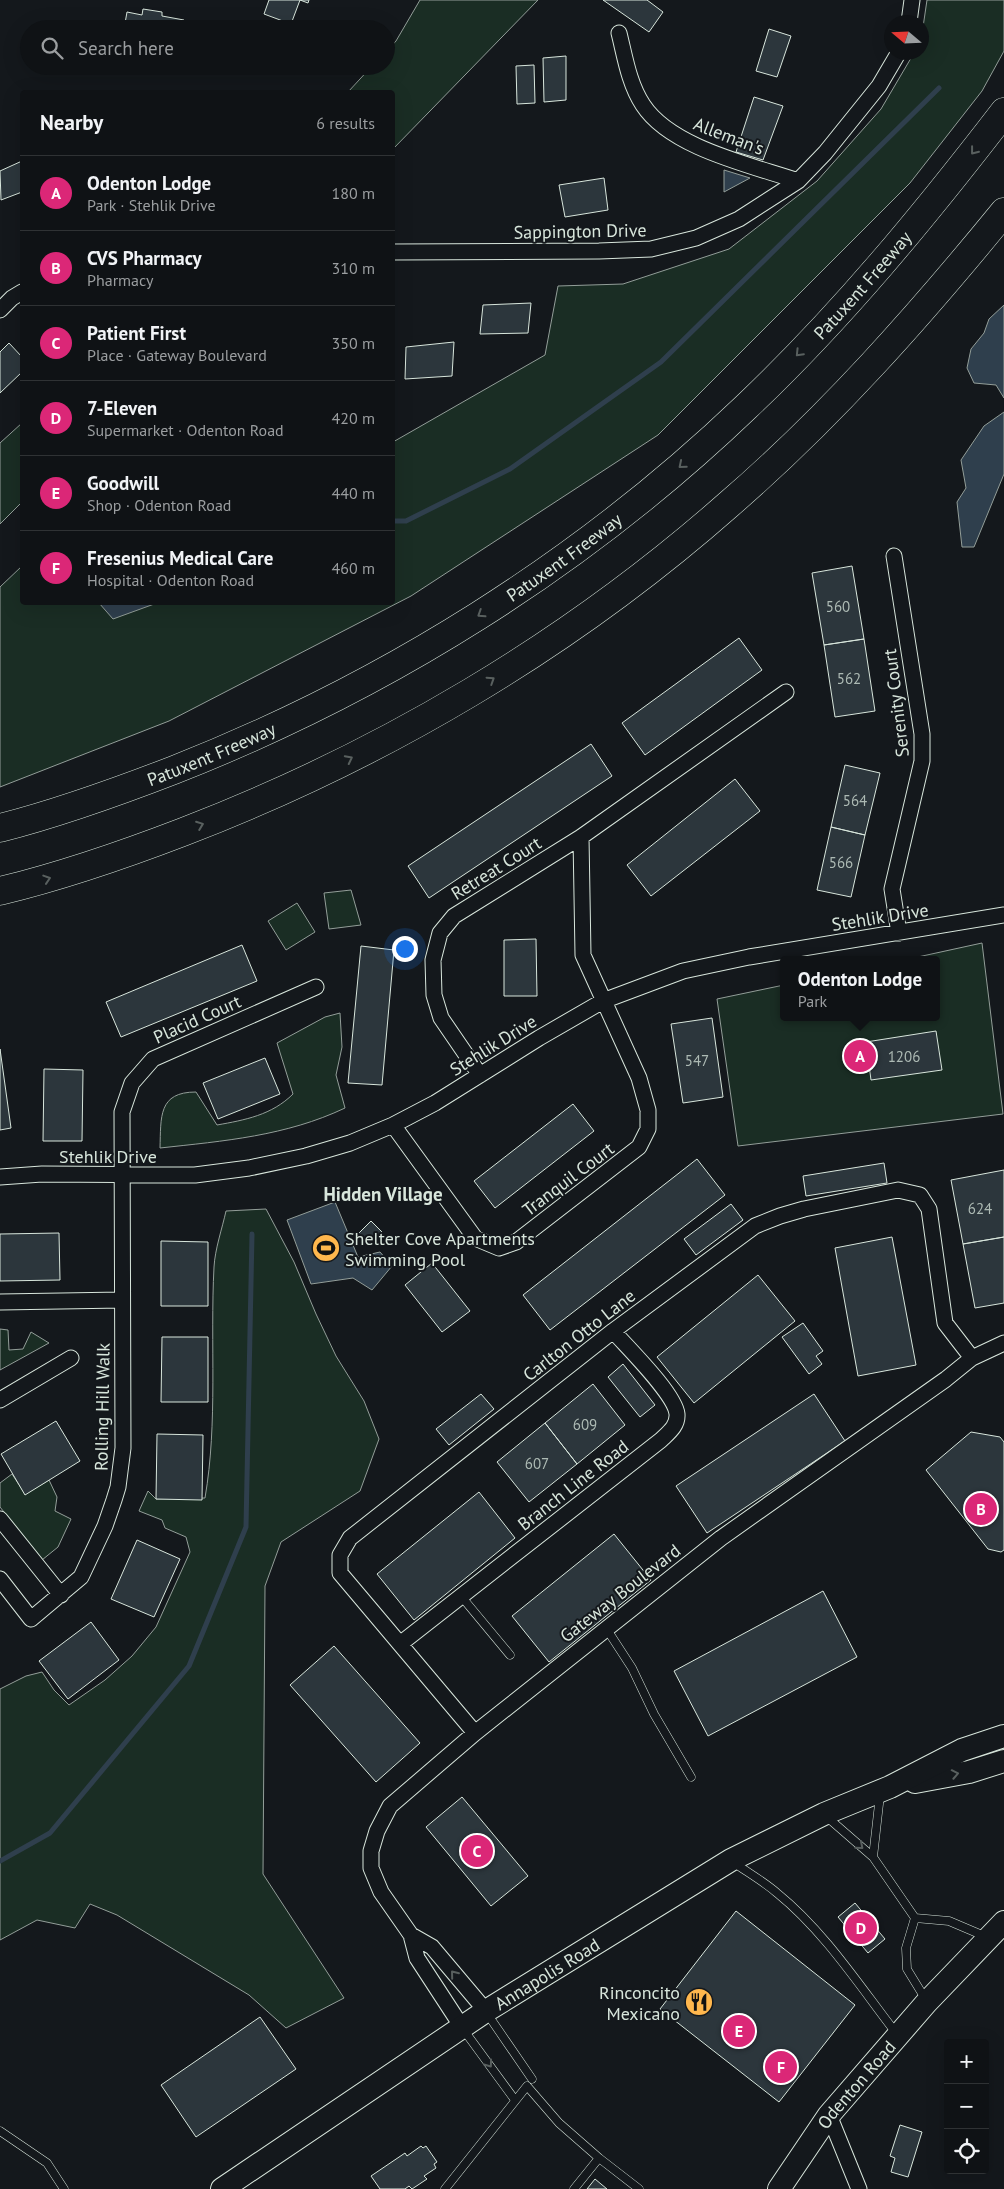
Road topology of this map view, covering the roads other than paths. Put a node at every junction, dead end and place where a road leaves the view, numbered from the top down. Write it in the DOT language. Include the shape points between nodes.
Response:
graph roads {
  1 [pos="912,0"];
  2 [pos="910,15"];
  3 [pos="619,33"];
  4 [pos="894,60"];
  5 [pos="1004,112"];
  6 [pos="798,181"];
  7 [pos="1004,212"];
  8 [pos="395,252"];
  9 [pos="20,293"];
  10 [pos="0,310"];
  11 [pos="894,556"];
  12 [pos="786,692"];
  13 [pos="0,828"];
  14 [pos="581,836"];
  15 [pos="0,892"];
  16 [pos="1004,915"];
  17 [pos="899,933"];
  18 [pos="316,987"];
  19 [pos="603,1001"];
  20 [pos="480,1075"];
  21 [pos="393,1125"];
  22 [pos="121,1175"];
  23 [pos="0,1177"];
  24 [pos="122,1300"];
  25 [pos="0,1302"];
  26 [pos="613,1331"];
  27 [pos="1004,1343"];
  28 [pos="71,1358"];
  29 [pos="972,1358"];
  30 [pos="0,1400"];
  31 [pos="0,1519"];
  32 [pos="0,1580"];
  33 [pos="61,1595"];
  34 [pos="461,1596"];
  35 [pos="606,1628"];
  36 [pos="400,1644"];
  37 [pos="510,1655"];
  38 [pos="475,1733"];
  39 [pos="1004,1736"];
  40 [pos="1003,1761"];
  41 [pos="691,1777"];
  42 [pos="885,1789"];
  43 [pos="824,1814"];
  44 [pos="874,1857"];
  45 [pos="731,1860"];
  46 [pos="1004,1907"];
  47 [pos="915,1918"];
  48 [pos="996,1931"];
  49 [pos="411,1935"];
  50 [pos="927,2002"];
  51 [pos="486,2011"];
  52 [pos="462,2027"];
  53 [pos="898,2034"];
  54 [pos="532,2079"];
  55 [pos="516,2100"];
  56 [pos="829,2115"];
  57 [pos="0,2131"];
  58 [pos="599,2158"];
  59 [pos="62,2188"];
  60 [pos="222,2189"];
  61 [pos="445,2189"];
  62 [pos="574,2189"];
  63 [pos="639,2189"];
  64 [pos="778,2189"];
  65 [pos="859,2189"];
  1 -- 2 [label="street"];
  3 -- 6 [label="street, Alleman's" via="633,86 643,106 657,120 699,148"];
  4 -- 6 [label="street, Sappington Drive" via="879,86"];
  5 -- 13 [label="highway, Patuxent Freeway, one-way" via="885,260 833,319 747,406 624,513 532,580 451,633 285,723 113,794"];
  6 -- 8 [label="street, Sappington Drive" via="739,220 696,238 651,249"];
  15 -- 7 [label="highway, one-way" via="135,850 314,776 486,684 567,631 728,506 795,444 878,359"];
  9 -- 10 [label="street"];
  11 -- 17 [label="street, Serenity Court" via="922,743 922,761 892,889"];
  12 -- 14 [label="street, Retreat Court"];
  14 -- 19 [label="street" via="583,954"];
  14 -- 20 [label="street, Retreat Court" via="454,916 440,933 433,960 434,995 441,1018"];
  16 -- 17 [label="street, Stehlik Drive"];
  17 -- 19 [label="street, Stehlik Drive" via="683,971"];
  18 -- 22 [label="street, Placid Court" via="153,1059 132,1083 122,1112"];
  19 -- 20 [label="street, Stehlik Drive"];
  19 -- 21 [label="street, Tranquil Court" via="640,1078 648,1110 648,1129 639,1147 516,1242 500,1248 475,1238"];
  20 -- 21 [label="street, Stehlik Drive"];
  21 -- 22 [label="street, Stehlik Drive" via="306,1156 249,1168 194,1175"];
  22 -- 23 [label="street, Stehlik Drive"];
  22 -- 24 [label="street, Rolling Hill Walk"];
  24 -- 25 [label="street"];
  24 -- 33 [label="street, Rolling Hill Walk" via="123,1448 118,1487 105,1526 81,1577"];
  26 -- 29 [label="street, Carlton Otto Lane" via="755,1226 804,1209 898,1190 920,1195 930,1209 945,1323"];
  26 -- 34 [label="street, Branch Line Road" via="670,1397 677,1415 674,1427"];
  26 -- 36 [label="street, Carlton Otto Lane" via="350,1538 340,1554 340,1573"];
  27 -- 29 [label="street, Gateway Boulevard"];
  28 -- 30 [label="street"];
  29 -- 35 [label="street, Gateway Boulevard" via="721,1538"];
  31 -- 33 [label="street"];
  32 -- 33 [label="street, Rolling Hill Walk" via="31,1618"];
  34 -- 36 [label="street, Branch Line Road"];
  34 -- 37 [label="lane"];
  35 -- 38 [label="street, Gateway Boulevard"];
  35 -- 41 [label="lane" via="632,1668 654,1714"];
  36 -- 38 [label="street, Carlton Otto Lane"];
  38 -- 49 [label="street, Gateway Boulevard" via="390,1806 376,1831 371,1868 381,1892"];
  39 -- 42 [label="main road, Annapolis Road" via="962,1750"];
  42 -- 40 [label="main road, Annapolis Road, one-way" via="969,1772"];
  42 -- 43 [label="main road, Annapolis Road"];
  42 -- 44 [label="lane"];
  43 -- 44 [label="lane, one-way"];
  43 -- 45 [label="main road, Annapolis Road"];
  44 -- 47 [label="lane"];
  45 -- 51 [label="main road, Annapolis Road"];
  45 -- 53 [label="lane" via="777,1893 800,1915"];
  46 -- 48 [label="main road, Odenton Road"];
  47 -- 48 [label="lane" via="949,1920"];
  47 -- 50 [label="lane" via="906,1948 907,1969"];
  48 -- 50 [label="main road, Odenton Road"];
  51 -- 49 [label="street, Gateway Boulevard, one-way" via="432,1947"];
  49 -- 52 [label="street, Gateway Boulevard" via="417,1958"];
  50 -- 53 [label="main road, Odenton Road"];
  51 -- 52 [label="main road, Annapolis Road"];
  51 -- 54 [label="lane"];
  52 -- 55 [label="lane, one-way"];
  52 -- 60 [label="main road, Annapolis Road"];
  53 -- 56 [label="main road, Odenton Road"];
  55 -- 58 [label="lane" via="527,2086 559,2122"];
  55 -- 61 [label="lane"];
  56 -- 64 [label="main road, Odenton Road"];
  56 -- 65 [label="street"];
  57 -- 59 [label="lane" via="47,2163"];
  58 -- 62 [label="lane"];
  58 -- 63 [label="lane"];
}
